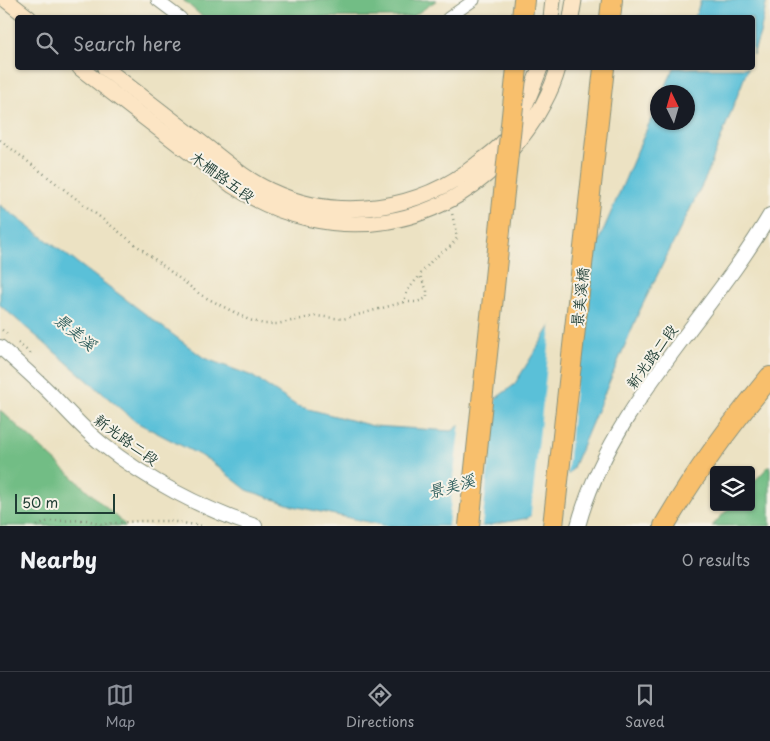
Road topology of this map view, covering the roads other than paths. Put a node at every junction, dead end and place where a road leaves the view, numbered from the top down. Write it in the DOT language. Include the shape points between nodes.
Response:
graph roads {
  1 [pos="6,0"];
  2 [pos="157,0"];
  3 [pos="474,0"];
  4 [pos="553,0"];
  5 [pos="574,0"];
  6 [pos="612,0"];
  7 [pos="25,15"];
  8 [pos="177,15"];
  9 [pos="452,15"];
  10 [pos="551,15"];
  11 [pos="572,15"];
  12 [pos="610,15"];
  13 [pos="83,70"];
  14 [pos="107,70"];
  15 [pos="517,70"];
  16 [pos="539,70"];
  17 [pos="557,70"];
  18 [pos="604,70"];
  19 [pos="770,214"];
  20 [pos="0,347"];
  21 [pos="770,377"];
  22 [pos="255,526"];
  23 [pos="470,526"];
  24 [pos="553,526"];
  25 [pos="578,526"];
  26 [pos="664,526"];
  1 -- 7 [label="main road"];
  2 -- 8 [label="street"];
  3 -- 9 [label="street"];
  4 -- 10 [label="main road"];
  5 -- 11 [label="main road"];
  6 -- 12 [label="highway"];
  13 -- 17 [label="main road, 木柵路五段" via="250,198 298,217 356,224 421,214 449,202 478,183 506,157 534,121"];
  14 -- 16 [label="main road, 木柵路五段" via="244,175 298,202 336,210 402,202 423,196 466,173 505,140 528,100"];
  15 -- 23 [label="highway, bridge"];
  18 -- 24 [label="highway, 景美溪橋"];
  19 -- 25 [label="street, 新光路二段" via="611,444"];
  20 -- 22 [label="street, 新光路二段" via="84,428 128,463 219,513"];
  21 -- 26 [label="highway" via="708,457"];
}
